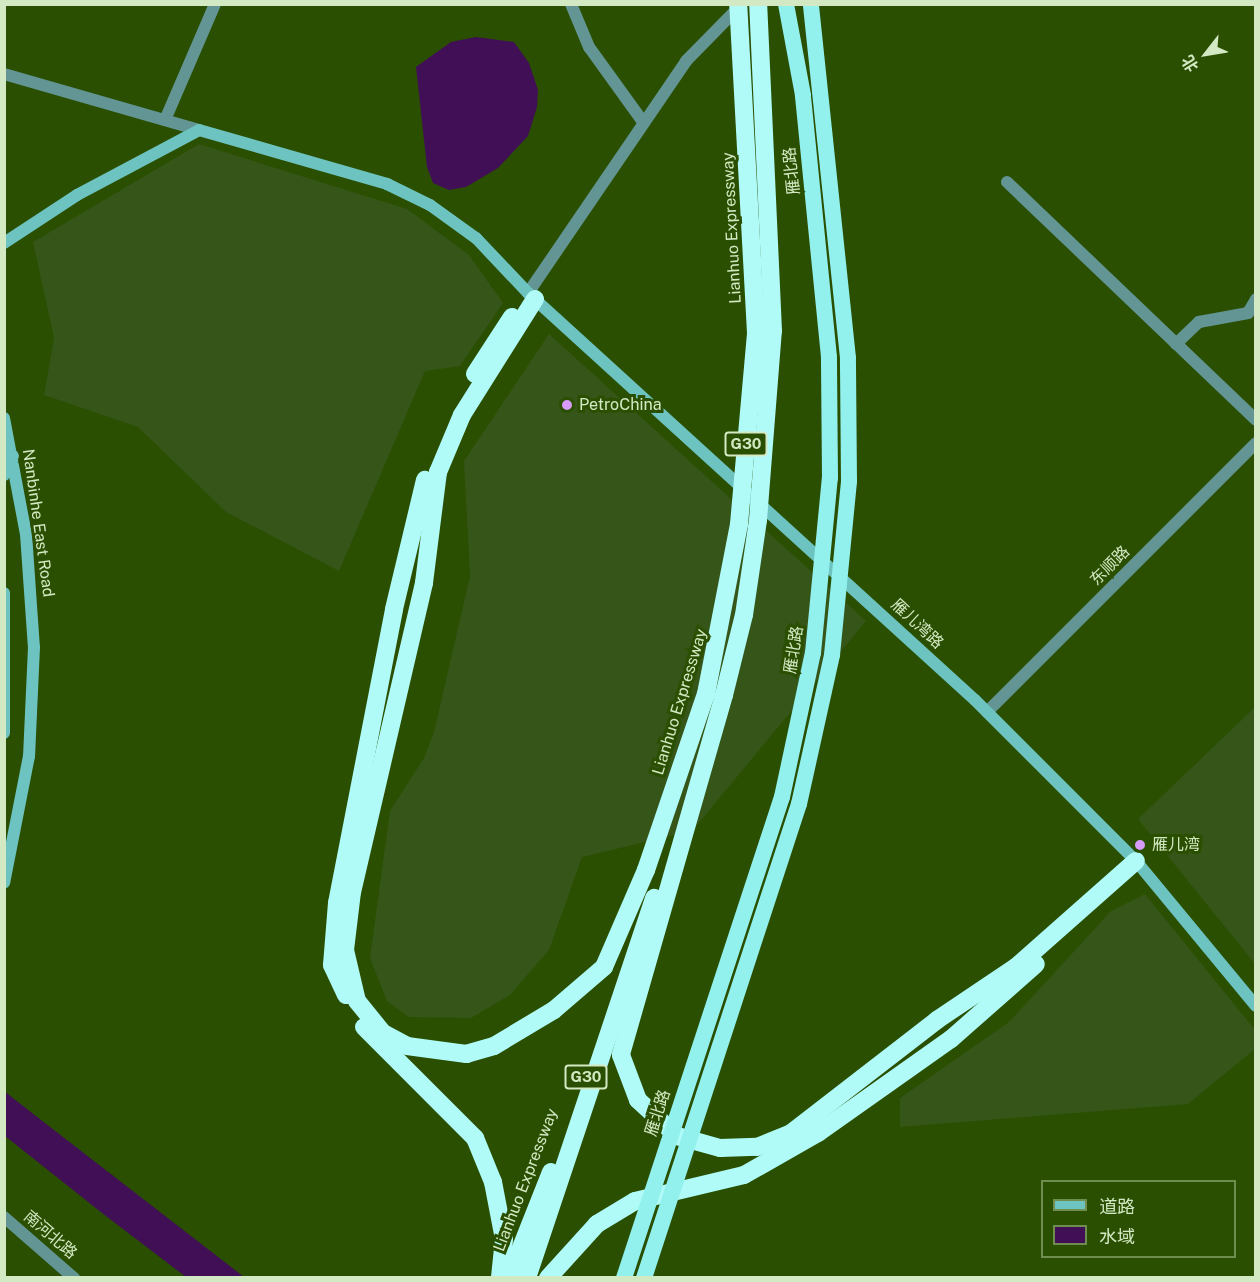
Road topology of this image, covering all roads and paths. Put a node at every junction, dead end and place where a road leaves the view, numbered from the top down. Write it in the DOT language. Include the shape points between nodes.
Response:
graph roads {
  1 [pos="215,4"];
  2 [pos="571,4"];
  3 [pos="740,4"];
  4 [pos="758,4"];
  5 [pos="786,4"];
  6 [pos="811,5"];
  7 [pos="4,74"];
  8 [pos="165,120"];
  9 [pos="643,122"];
  10 [pos="200,130"];
  11 [pos="1007,182"];
  12 [pos="4,243"];
  13 [pos="531,296"];
  14 [pos="1256,299"];
  15 [pos="1176,344"];
  16 [pos="4,418"];
  17 [pos="1256,420"];
  18 [pos="1256,443"];
  19 [pos="13,456"];
  20 [pos="4,475"];
  21 [pos="4,593"];
  22 [pos="987,712"];
  23 [pos="4,733"];
  24 [pos="1139,865"];
  25 [pos="660,876"];
  26 [pos="4,883"];
  27 [pos="1256,1006"];
  28 [pos="4,1217"];
  29 [pos="74,1278"];
  30 [pos="500,1278"];
  31 [pos="509,1278"];
  32 [pos="527,1278"];
  33 [pos="548,1278"];
  34 [pos="624,1278"];
  35 [pos="644,1278"];
  1 -- 8 [label="street"];
  2 -- 9 [label="street" via="589,47"];
  3 -- 9 [label="street" via="686,61"];
  3 -- 25 [label="highway, Lianhuo Expressway / G30, bridge" via="756,333 739,524 706,694"];
  4 -- 25 [label="highway, G30, bridge" via="773,331 758,520 744,615 723,695"];
  5 -- 34 [label="highway, 雁北路, bridge" via="803,95 829,357 830,478 813,653 782,797"];
  6 -- 35 [label="highway, bridge" via="848,358 849,481 832,655 799,804"];
  7 -- 8 [label="street"];
  8 -- 10 [label="street"];
  9 -- 13 [label="street" via="548,260"];
  10 -- 12 [label="main road" via="77,195"];
  10 -- 13 [label="main road, 雁儿湾路" via="387,184 476,238"];
  11 -- 15 [label="street"];
  13 -- 22 [label="main road, 雁儿湾路"];
  13 -- 25 [label="highway" via="462,415 438,472 424,583 352,892 345,950 357,1001 383,1032 407,1046 466,1054 494,1046 554,1010 604,967"];
  13 -- 30 [label="highway" via="452,411 432,455 394,609 333,938 332,965 367,1031 475,1138 493,1182 504,1239"];
  14 -- 15 [label="street" via="1248,313 1199,322"];
  15 -- 17 [label="street"];
  16 -- 19 [label="main road, Nanbinhe East Road"];
  18 -- 22 [label="street, 东顺路"];
  19 -- 20 [label="main road"];
  19 -- 26 [label="main road, Nanbinhe East Road" via="30,573 34,683 24,793"];
  21 -- 23 [label="main road"];
  22 -- 24 [label="main road, 雁儿湾路"];
  24 -- 25 [label="highway" via="1016,967 937,1020 828,1108 757,1147 720,1148 677,1136 638,1100 621,1055"];
  24 -- 27 [label="main road, 雁儿湾路"];
  24 -- 33 [label="highway" via="951,1039 818,1133 744,1175 635,1201 597,1224"];
  25 -- 31 [label="highway, Lianhuo Expressway / G30"];
  25 -- 32 [label="highway, Lianhuo Expressway / G30"];
  28 -- 29 [label="street, 南河北路"];
}
